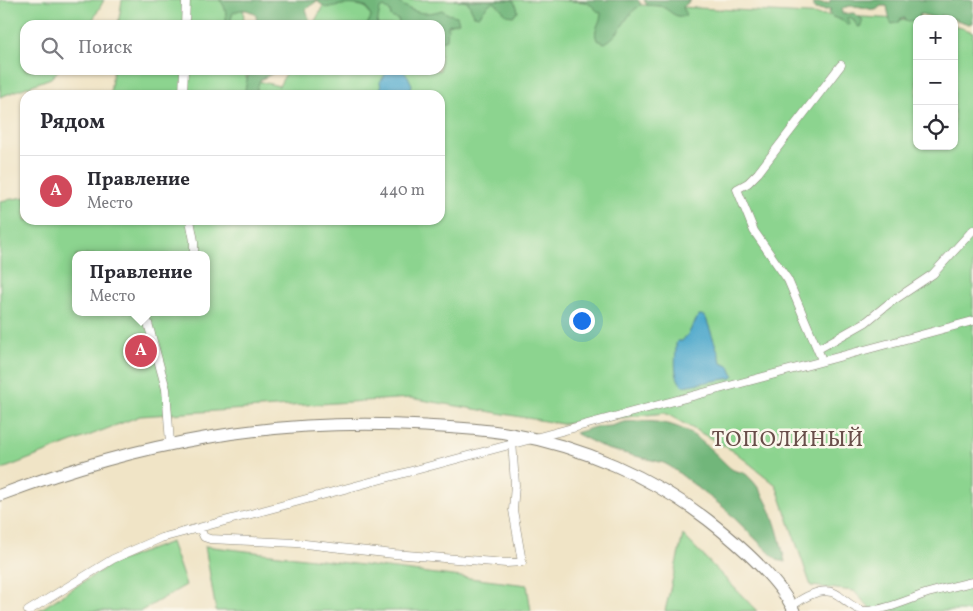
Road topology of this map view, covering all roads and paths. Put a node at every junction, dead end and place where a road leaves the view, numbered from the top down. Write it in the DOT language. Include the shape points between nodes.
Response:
graph roads {
  1 [pos="186,0"];
  2 [pos="185,20"];
  3 [pos="841,65"];
  4 [pos="184,75"];
  5 [pos="183,90"];
  6 [pos="191,225"];
  7 [pos="973,230"];
  8 [pos="194,251"];
  9 [pos="146,316"];
  10 [pos="973,321"];
  11 [pos="818,349"];
  12 [pos="822,360"];
  13 [pos="533,438"];
  14 [pos="512,439"];
  15 [pos="170,443"];
  16 [pos="0,495"];
  17 [pos="200,528"];
  18 [pos="973,582"];
  19 [pos="793,608"];
  20 [pos="28,611"];
  1 -- 2 [label="street"];
  3 -- 11 [label="street" via="758,173 737,189 754,231 788,280"];
  4 -- 5 [label="street"];
  6 -- 8 [label="street"];
  7 -- 11 [label="street" via="933,274 866,322"];
  9 -- 15 [label="street" via="166,389"];
  10 -- 12 [label="street"];
  11 -- 12 [label="street"];
  12 -- 13 [label="street"];
  13 -- 14 [label="street"];
  13 -- 19 [label="street" via="616,466 672,495 740,547 776,584"];
  14 -- 15 [label="street" via="488,430 398,424 328,424 234,432"];
  14 -- 17 [label="street"];
  14 -- 17 [label="street" via="514,510 522,562 210,539"];
  15 -- 16 [label="street" via="91,463"];
  17 -- 20 [label="street" via="161,538 126,553"];
  18 -- 19 [label="street" via="877,610 864,611 828,592 803,598"];
}
